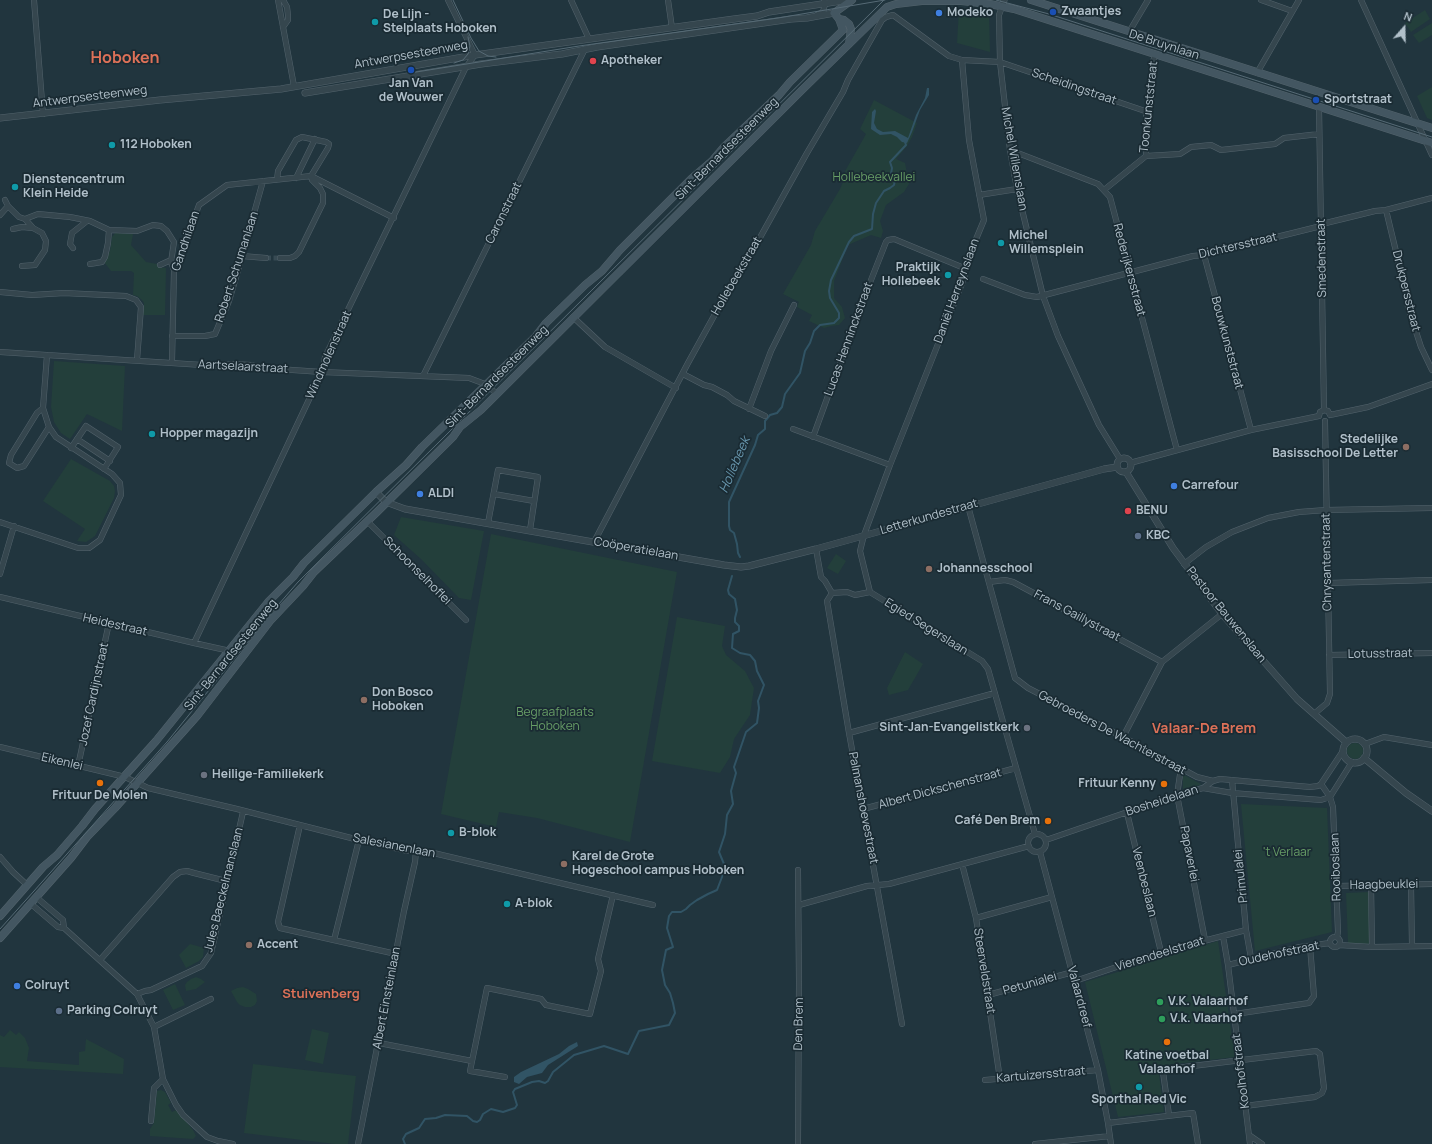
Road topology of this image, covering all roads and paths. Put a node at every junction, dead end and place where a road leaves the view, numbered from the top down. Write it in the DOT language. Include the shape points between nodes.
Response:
graph roads {
  1 [pos="34,0"];
  2 [pos="278,0"];
  3 [pos="283,0"];
  4 [pos="448,0"];
  5 [pos="571,0"];
  6 [pos="668,0"];
  7 [pos="848,0"];
  8 [pos="852,0"];
  9 [pos="1031,0"];
  10 [pos="1148,0"];
  11 [pos="1261,0"];
  12 [pos="1299,0"];
  13 [pos="1361,0"];
  14 [pos="825,2"];
  15 [pos="1003,3"];
  16 [pos="892,5"];
  17 [pos="1292,11"];
  18 [pos="834,13"];
  19 [pos="816,16"];
  20 [pos="283,27"];
  21 [pos="672,28"];
  22 [pos="847,31"];
  23 [pos="1129,32"];
  24 [pos="861,33"];
  25 [pos="589,39"];
  26 [pos="848,45"];
  27 [pos="585,49"];
  28 [pos="1155,54"];
  29 [pos="475,55"];
  30 [pos="962,60"];
  31 [pos="1000,62"];
  32 [pos="466,67"];
  33 [pos="1257,73"];
  34 [pos="294,86"];
  35 [pos="305,93"];
  36 [pos="1319,107"];
  37 [pos="1148,112"];
  38 [pos="43,114"];
  39 [pos="0,118"];
  40 [pos="1419,124"];
  41 [pos="1432,128"];
  42 [pos="1319,134"];
  43 [pos="316,139"];
  44 [pos="1429,142"];
  45 [pos="1010,150"];
  46 [pos="1432,155"];
  47 [pos="1146,156"];
  48 [pos="311,176"];
  49 [pos="296,178"];
  50 [pos="277,180"];
  51 [pos="263,181"];
  52 [pos="1017,189"];
  53 [pos="1104,190"];
  54 [pos="980,195"];
  55 [pos="1432,198"];
  56 [pos="5,200"];
  57 [pos="8,206"];
  58 [pos="1386,210"];
  59 [pos="0,215"];
  60 [pos="394,218"];
  61 [pos="26,219"];
  62 [pos="87,221"];
  63 [pos="1321,226"];
  64 [pos="33,228"];
  65 [pos="13,229"];
  66 [pos="109,230"];
  67 [pos="73,248"];
  68 [pos="1204,255"];
  69 [pos="242,256"];
  70 [pos="266,258"];
  71 [pos="280,258"];
  72 [pos="171,260"];
  73 [pos="90,264"];
  74 [pos="160,265"];
  75 [pos="22,266"];
  76 [pos="964,268"];
  77 [pos="174,270"];
  78 [pos="1130,272"];
  79 [pos="983,279"];
  80 [pos="0,292"];
  81 [pos="1043,296"];
  82 [pos="794,305"];
  83 [pos="573,317"];
  84 [pos="172,336"];
  85 [pos="0,352"];
  86 [pos="47,355"];
  87 [pos="137,360"];
  88 [pos="172,362"];
  89 [pos="1432,370"];
  90 [pos="322,372"];
  91 [pos="683,374"];
  92 [pos="423,376"];
  93 [pos="486,384"];
  94 [pos="1432,384"];
  95 [pos="676,388"];
  96 [pos="496,393"];
  97 [pos="43,408"];
  98 [pos="749,409"];
  99 [pos="1324,410"];
  100 [pos="1330,415"];
  101 [pos="765,416"];
  102 [pos="1319,416"];
  103 [pos="1325,421"];
  104 [pos="49,427"];
  105 [pos="793,429"];
  106 [pos="1251,430"];
  107 [pos="813,437"];
  108 [pos="77,439"];
  109 [pos="71,448"];
  110 [pos="1177,450"];
  111 [pos="1120,459"];
  112 [pos="110,461"];
  113 [pos="1130,463"];
  114 [pos="890,465"];
  115 [pos="1117,467"];
  116 [pos="104,470"];
  117 [pos="1126,472"];
  118 [pos="376,492"];
  119 [pos="494,494"];
  120 [pos="534,501"];
  121 [pos="386,502"];
  122 [pos="968,506"];
  123 [pos="1432,508"];
  124 [pos="1326,510"];
  125 [pos="367,521"];
  126 [pos="0,522"];
  127 [pos="488,523"];
  128 [pos="14,526"];
  129 [pos="530,530"];
  130 [pos="864,535"];
  131 [pos="594,542"];
  132 [pos="816,549"];
  133 [pos="1184,564"];
  134 [pos="741,567"];
  135 [pos="0,574"];
  136 [pos="1432,580"];
  137 [pos="989,582"];
  138 [pos="1328,583"];
  139 [pos="870,592"];
  140 [pos="832,593"];
  141 [pos="0,597"];
  142 [pos="1222,614"];
  143 [pos="466,620"];
  144 [pos="109,623"];
  145 [pos="194,643"];
  146 [pos="230,651"];
  147 [pos="1432,653"];
  148 [pos="1329,655"];
  149 [pos="1162,662"];
  150 [pos="995,693"];
  151 [pos="1314,714"];
  152 [pos="849,733"];
  153 [pos="1123,737"];
  154 [pos="1346,742"];
  155 [pos="1365,744"];
  156 [pos="1432,745"];
  157 [pos="0,747"];
  158 [pos="1343,751"];
  159 [pos="1364,758"];
  160 [pos="1352,762"];
  161 [pos="78,766"];
  162 [pos="1016,768"];
  163 [pos="1181,768"];
  164 [pos="125,777"];
  165 [pos="1232,780"];
  166 [pos="1213,781"];
  167 [pos="137,783"];
  168 [pos="1321,784"];
  169 [pos="1203,788"];
  170 [pos="1232,793"];
  171 [pos="1178,795"];
  172 [pos="1330,798"];
  173 [pos="863,809"];
  174 [pos="1432,811"];
  175 [pos="243,812"];
  176 [pos="1127,813"];
  177 [pos="300,825"];
  178 [pos="1035,834"];
  179 [pos="359,840"];
  180 [pos="1046,840"];
  181 [pos="1029,846"];
  182 [pos="416,851"];
  183 [pos="1040,852"];
  184 [pos="0,856"];
  185 [pos="962,864"];
  186 [pos="798,870"];
  187 [pos="226,880"];
  188 [pos="1432,884"];
  189 [pos="27,885"];
  190 [pos="877,885"];
  191 [pos="1371,885"];
  192 [pos="1411,885"];
  193 [pos="1337,886"];
  194 [pos="613,895"];
  195 [pos="36,897"];
  196 [pos="1052,897"];
  197 [pos="30,903"];
  198 [pos="653,905"];
  199 [pos="799,905"];
  200 [pos="48,908"];
  201 [pos="43,914"];
  202 [pos="0,916"];
  203 [pos="976,918"];
  204 [pos="64,928"];
  205 [pos="1246,930"];
  206 [pos="1223,936"];
  207 [pos="1337,936"];
  208 [pos="0,938"];
  209 [pos="334,940"];
  210 [pos="1205,940"];
  211 [pos="1330,943"];
  212 [pos="1340,945"];
  213 [pos="1310,946"];
  214 [pos="1412,946"];
  215 [pos="1432,946"];
  216 [pos="1372,947"];
  217 [pos="1161,952"];
  218 [pos="396,954"];
  219 [pos="1252,958"];
  220 [pos="100,960"];
  221 [pos="1228,965"];
  222 [pos="1073,972"];
  223 [pos="1075,981"];
  224 [pos="138,994"];
  225 [pos="988,995"];
  226 [pos="211,999"];
  227 [pos="1235,1014"];
  228 [pos="902,1024"];
  229 [pos="154,1027"];
  230 [pos="379,1043"];
  231 [pos="1239,1060"];
  232 [pos="472,1062"];
  233 [pos="1098,1070"];
  234 [pos="505,1077"];
  235 [pos="163,1079"];
  236 [pos="1000,1079"];
  237 [pos="985,1080"];
  238 [pos="1245,1106"];
  239 [pos="1169,1116"];
  240 [pos="151,1121"];
  241 [pos="1108,1123"];
  242 [pos="1249,1135"];
  243 [pos="1110,1136"];
  244 [pos="233,1144"];
  245 [pos="358,1144"];
  246 [pos="798,1144"];
  247 [pos="1035,1144"];
  248 [pos="1111,1144"];
  249 [pos="1198,1144"];
  250 [pos="1250,1144"];
  251 [pos="1262,1144"];
  1 -- 38 [label="street"];
  2 -- 20 [label="street"];
  3 -- 20 [label="street" via="287,7 288,20"];
  4 -- 29 [label="street"];
  5 -- 25 [label="street"];
  6 -- 21 [label="street"];
  7 -- 14 [label="street, Antwerpsesteenweg"];
  8 -- 18 [label="main road, Antwerpsesteenweg"];
  9 -- 23 [label="main road, De Bruynlaan"];
  10 -- 23 [label="street"];
  11 -- 17 [label="street"];
  12 -- 17 [label="street"];
  13 -- 40 [label="street"];
  14 -- 18 [label="street"];
  14 -- 19 [label="street" via="823,12"];
  14 -- 21 [label="street, Antwerpsesteenweg" via="757,16"];
  15 -- 16 [label="main road, De Bruynlaan" via="922,1"];
  15 -- 28 [label="main road, De Bruynlaan"];
  15 -- 31 [label="street, Michel Willemslaan" via="999,16"];
  16 -- 24 [label="main road, Sint-Bernardsesteenweg" via="880,13"];
  17 -- 33 [label="street"];
  18 -- 19 [label="street, Antwerpsesteenweg"];
  18 -- 22 [label="main road"];
  19 -- 27 [label="street, Antwerpsesteenweg"];
  20 -- 34 [label="street"];
  21 -- 25 [label="street, Antwerpsesteenweg"];
  22 -- 24 [label="main road"];
  22 -- 26 [label="main road" via="850,40"];
  22 -- 93 [label="main road, Sint-Bernardsesteenweg" via="790,82"];
  23 -- 33 [label="main road, De Bruynlaan"];
  24 -- 26 [label="main road, Sint-Bernardsesteenweg"];
  25 -- 29 [label="street, Antwerpsesteenweg"];
  26 -- 83 [label="main road, Sint-Bernardsesteenweg"];
  27 -- 32 [label="street, Antwerpsesteenweg"];
  27 -- 92 [label="street, Caronstraat"];
  28 -- 36 [label="main road, De Bruynlaan"];
  28 -- 37 [label="street, Toonkunststraat"];
  29 -- 32 [label="street, Windmolenstraat"];
  29 -- 34 [label="street, Antwerpsesteenweg"];
  30 -- 31 [label="street, Scheidingstraat"];
  30 -- 54 [label="street, Daniël Herreynslaan" via="970,140"];
  30 -- 91 [label="street, Hollebeekstraat" via="949,56 893,15 880,23"];
  31 -- 37 [label="street, Scheidingstraat"];
  31 -- 45 [label="street, Michel Willemslaan"];
  32 -- 35 [label="street, Antwerpsesteenweg"];
  32 -- 60 [label="street, Windmolenstraat"];
  33 -- 40 [label="main road, De Bruynlaan"];
  34 -- 38 [label="street, Antwerpsesteenweg"];
  36 -- 42 [label="street, Smedenstraat"];
  36 -- 44 [label="main road, De Bruynlaan"];
  37 -- 47 [label="street, Toonkunststraat"];
  38 -- 39 [label="street, Antwerpsesteenweg"];
  40 -- 41 [label="main road, De Bruynlaan"];
  40 -- 44 [label="street"];
  42 -- 47 [label="street" via="1284,138 1275,144 1221,150 1210,145 1190,147 1180,154"];
  42 -- 63 [label="street, Smedenstraat"];
  43 -- 48 [label="street" via="329,144"];
  43 -- 49 [label="street"];
  43 -- 50 [label="street" via="302,137 296,140 278,171"];
  44 -- 46 [label="street"];
  45 -- 52 [label="street, Michel Willemslaan"];
  45 -- 53 [label="street" via="1098,184"];
  47 -- 53 [label="street, Toonkunststraat"];
  48 -- 49 [label="street, Gandhilaan"];
  48 -- 60 [label="street"];
  48 -- 71 [label="street" via="323,194 323,203 299,252 290,258"];
  49 -- 50 [label="street, Gandhilaan"];
  50 -- 51 [label="street, Gandhilaan"];
  51 -- 69 [label="street, Robert Schumanlaan"];
  51 -- 77 [label="street, Gandhilaan" via="227,184 199,205"];
  52 -- 54 [label="street"];
  52 -- 81 [label="street, Michel Willemslaan"];
  53 -- 78 [label="street, Rederijkersstraat" via="1110,197"];
  54 -- 76 [label="street, Daniël Herreynslaan" via="984,220"];
  55 -- 58 [label="street, Dichtersstraat"];
  56 -- 57 [label="street"];
  57 -- 59 [label="street"];
  57 -- 61 [label="street" via="19,217"];
  58 -- 63 [label="street, Dichtersstraat"];
  58 -- 89 [label="street, Drukpersstraat" via="1408,307 1421,347"];
  60 -- 90 [label="street, Windmolenstraat" via="325,358"];
  61 -- 62 [label="street" via="38,214"];
  61 -- 64 [label="street"];
  62 -- 66 [label="street"];
  62 -- 67 [label="street" via="72,233 70,244"];
  63 -- 68 [label="street, Dichtersstraat"];
  63 -- 99 [label="street, Smedenstraat"];
  64 -- 65 [label="street"];
  64 -- 75 [label="street" via="42,233 46,241 45,250 35,265"];
  66 -- 72 [label="street" via="137,231 153,225 160,226 174,242"];
  66 -- 73 [label="street" via="107,254 102,262"];
  68 -- 78 [label="street, Dichtersstraat"];
  68 -- 106 [label="street, Bouwkunststraat"];
  69 -- 70 [label="street"];
  69 -- 84 [label="street, Robert Schumanlaan" via="215,334"];
  72 -- 74 [label="street"];
  72 -- 77 [label="street"];
  76 -- 107 [label="street, Lucas Henninckstraat" via="894,239 886,242"];
  76 -- 114 [label="street, Daniël Herreynslaan" via="965,276"];
  77 -- 84 [label="street, Gandhilaan"];
  78 -- 81 [label="street, Dichtersstraat"];
  78 -- 110 [label="street, Rederijkersstraat"];
  79 -- 81 [label="street" via="1025,295"];
  80 -- 87 [label="street" via="126,296 136,300 141,307"];
  81 -- 111 [label="street, Michel Willemslaan" via="1060,341 1099,425"];
  82 -- 98 [label="street" via="771,351"];
  83 -- 95 [label="street" via="605,347"];
  83 -- 96 [label="main road, Sint-Bernardsesteenweg"];
  84 -- 88 [label="street, Gandhilaan"];
  85 -- 86 [label="street, Aartselaarstraat"];
  86 -- 87 [label="street, Aartselaarstraat"];
  86 -- 97 [label="street"];
  87 -- 88 [label="street, Aartselaarstraat"];
  88 -- 90 [label="street, Aartselaarstraat" via="218,366 251,365"];
  90 -- 92 [label="street, Aartselaarstraat"];
  90 -- 145 [label="street, Windmolenstraat"];
  91 -- 95 [label="street, Hollebeekstraat"];
  91 -- 98 [label="street" via="712,387"];
  92 -- 93 [label="street, Aartselaarstraat" via="473,379"];
  93 -- 96 [label="street"];
  93 -- 118 [label="main road, Sint-Bernardsesteenweg"];
  94 -- 100 [label="street" via="1368,407"];
  95 -- 131 [label="street, Hollebeekstraat"];
  96 -- 121 [label="main road, Sint-Bernardsesteenweg"];
  97 -- 104 [label="street"];
  97 -- 104 [label="street" via="36,413 11,455 9,463 17,468 24,466"];
  98 -- 101 [label="street"];
  99 -- 100 [label="street"];
  99 -- 102 [label="street"];
  100 -- 103 [label="street"];
  102 -- 103 [label="street"];
  102 -- 106 [label="street"];
  103 -- 124 [label="street, Chrysantenstraat"];
  104 -- 109 [label="street" via="56,437"];
  105 -- 107 [label="street"];
  106 -- 110 [label="street"];
  107 -- 114 [label="street"];
  108 -- 109 [label="street"];
  108 -- 112 [label="street"];
  108 -- 112 [label="street" via="86,426 115,445 118,447"];
  109 -- 116 [label="street"];
  110 -- 113 [label="street"];
  111 -- 113 [label="street" via="1126,459"];
  111 -- 115 [label="street"];
  112 -- 116 [label="street"];
  113 -- 117 [label="street" via="1130,468"];
  114 -- 130 [label="street, Daniël Herreynslaan"];
  115 -- 117 [label="street" via="1120,471"];
  115 -- 122 [label="street, Letterkundestraat"];
  116 -- 128 [label="street" via="120,483 121,495 100,540 89,548 78,548"];
  117 -- 133 [label="street, Pastoor Bauwenslaan"];
  118 -- 121 [label="street, Coöperatielaan"];
  118 -- 146 [label="main road, Sint-Bernardsesteenweg" via="274,595"];
  119 -- 120 [label="street"];
  119 -- 120 [label="street" via="498,470 538,477"];
  119 -- 127 [label="street"];
  120 -- 129 [label="street"];
  121 -- 125 [label="main road, Sint-Bernardsesteenweg"];
  121 -- 127 [label="street, Coöperatielaan" via="405,509"];
  122 -- 130 [label="street, Letterkundestraat"];
  122 -- 137 [label="street"];
  123 -- 124 [label="street"];
  124 -- 133 [label="street" via="1299,512 1253,523 1206,547"];
  124 -- 138 [label="street, Chrysantenstraat"];
  125 -- 143 [label="street, Schoonselhoflei"];
  125 -- 167 [label="main road, Sint-Bernardsesteenweg" via="314,572 270,621 197,716"];
  126 -- 128 [label="street"];
  127 -- 129 [label="street, Coöperatielaan"];
  128 -- 135 [label="street"];
  129 -- 131 [label="street, Coöperatielaan"];
  130 -- 132 [label="street, Letterkundestraat"];
  130 -- 139 [label="street, Daniël Herreynslaan" via="860,551"];
  131 -- 134 [label="street, Coöperatielaan"];
  132 -- 134 [label="street, Letterkundestraat"];
  132 -- 140 [label="street" via="821,578"];
  133 -- 142 [label="street, Pastoor Bauwenslaan"];
  136 -- 138 [label="street"];
  137 -- 149 [label="street, Frans Gaillystraat" via="1012,582"];
  137 -- 153 [label="street, Gebroeders De Wachterstraat" via="1015,678 1028,688"];
  138 -- 148 [label="street, Chrysantenstraat"];
  139 -- 140 [label="street" via="855,596 847,592"];
  139 -- 150 [label="street, Egied Segerslaan" via="982,661 988,669"];
  140 -- 152 [label="street, Palmanshoevestraat" via="827,601"];
  141 -- 144 [label="street, Heidestraat"];
  142 -- 149 [label="street"];
  142 -- 151 [label="street, Pastoor Bauwenslaan" via="1277,677"];
  144 -- 145 [label="street, Heidestraat"];
  144 -- 161 [label="street, Jozef Cardijnstraat"];
  145 -- 146 [label="street, Heidestraat"];
  146 -- 164 [label="main road, Sint-Bernardsesteenweg"];
  147 -- 148 [label="street, Lotusstraat"];
  148 -- 151 [label="street, Chrysantenstraat" via="1330,694 1326,703"];
  149 -- 153 [label="street"];
  150 -- 152 [label="street"];
  150 -- 162 [label="street"];
  151 -- 154 [label="street, Pastoor Bauwenslaan"];
  152 -- 173 [label="street, Palmanshoevestraat"];
  153 -- 163 [label="street, Gebroeders De Wachterstraat"];
  154 -- 155 [label="street" via="1355,739"];
  154 -- 158 [label="street"];
  155 -- 156 [label="street" via="1384,738"];
  155 -- 159 [label="street" via="1367,751"];
  157 -- 161 [label="street, Eikenlei"];
  158 -- 160 [label="street" via="1346,759"];
  158 -- 168 [label="street"];
  159 -- 160 [label="street" via="1359,762"];
  159 -- 174 [label="street"];
  160 -- 172 [label="street"];
  161 -- 164 [label="street, Eikenlei"];
  162 -- 173 [label="street, Albert Dickschenstraat"];
  162 -- 178 [label="street"];
  163 -- 166 [label="street, Gebroeders De Wachterstraat" via="1197,777"];
  163 -- 171 [label="street, Papaverlei"];
  164 -- 167 [label="street"];
  164 -- 189 [label="main road, Sint-Bernardsesteenweg"];
  165 -- 166 [label="street, Gebroeders De Wachterstraat"];
  165 -- 168 [label="street, Gebroeders De Wachterstraat" via="1310,787"];
  165 -- 170 [label="street, Primulalei"];
  166 -- 169 [label="street"];
  167 -- 175 [label="street, Salesianenlaan"];
  167 -- 195 [label="main road, Sint-Bernardsesteenweg" via="87,836"];
  168 -- 172 [label="street, Rooiboslaan"];
  169 -- 170 [label="street, Bosheidelaan"];
  169 -- 171 [label="street, Bosheidelaan"];
  170 -- 172 [label="street, Bosheidelaan" via="1321,800"];
  170 -- 205 [label="street, Primulalei"];
  171 -- 176 [label="street, Bosheidelaan"];
  171 -- 210 [label="street, Papaverlei"];
  172 -- 193 [label="street, Rooiboslaan" via="1333,807"];
  173 -- 190 [label="street, Palmanshoevestraat"];
  175 -- 177 [label="street, Salesianenlaan"];
  175 -- 187 [label="street, Jules Baeckelmanslaan"];
  176 -- 180 [label="street, Bosheidelaan"];
  176 -- 217 [label="street, Veenbeslaan"];
  177 -- 179 [label="street, Salesianenlaan"];
  177 -- 209 [label="street" via="278,924 280,928"];
  178 -- 180 [label="street" via="1042,835"];
  178 -- 181 [label="street" via="1030,838"];
  179 -- 182 [label="street, Salesianenlaan"];
  179 -- 209 [label="street"];
  180 -- 183 [label="street" via="1045,848"];
  181 -- 183 [label="street" via="1033,851"];
  181 -- 185 [label="street"];
  182 -- 194 [label="street, Salesianenlaan"];
  182 -- 218 [label="street, Albert Einsteinlaan"];
  183 -- 196 [label="street, Valaardreef"];
  184 -- 189 [label="street"];
  185 -- 190 [label="street"];
  185 -- 203 [label="street, Steerveldstraat"];
  186 -- 199 [label="street, Den Brem"];
  187 -- 220 [label="street" via="187,871 180,872"];
  187 -- 224 [label="street, Jules Baeckelmanslaan" via="210,953 202,966"];
  188 -- 192 [label="street, Haagbeuklei"];
  189 -- 202 [label="main road, Sint-Bernardsesteenweg"];
  190 -- 199 [label="street"];
  190 -- 228 [label="street, Palmanshoevestraat"];
  191 -- 192 [label="street, Haagbeuklei"];
  191 -- 193 [label="street, Haagbeuklei"];
  191 -- 216 [label="street"];
  192 -- 214 [label="street"];
  193 -- 207 [label="street, Rooiboslaan"];
  194 -- 198 [label="street, Salesianenlaan"];
  194 -- 232 [label="street" via="598,959 600,971 590,1014 546,1005 541,999 487,988"];
  195 -- 197 [label="main road, Sint-Bernardsesteenweg"];
  195 -- 200 [label="street"];
  196 -- 203 [label="street"];
  196 -- 222 [label="street, Valaardreef"];
  197 -- 201 [label="street"];
  197 -- 208 [label="main road, Sint-Bernardsesteenweg"];
  199 -- 246 [label="street, Den Brem"];
  200 -- 201 [label="street"];
  200 -- 204 [label="street" via="62,920"];
  201 -- 204 [label="street" via="58,927"];
  203 -- 225 [label="street, Steerveldstraat"];
  204 -- 220 [label="street"];
  205 -- 206 [label="street, Vierendeelstraat"];
  205 -- 219 [label="street, Primulalei"];
  206 -- 210 [label="street, Vierendeelstraat"];
  206 -- 221 [label="street, Koolhofstraat"];
  207 -- 211 [label="street, Oudehofstraat" via="1332,938"];
  207 -- 212 [label="street"];
  209 -- 218 [label="street"];
  210 -- 217 [label="street, Vierendeelstraat"];
  211 -- 212 [label="street, Oudehofstraat" via="1334,947"];
  211 -- 213 [label="street, Oudehofstraat"];
  212 -- 216 [label="street, Oudehofstraat"];
  213 -- 219 [label="street, Oudehofstraat"];
  213 -- 227 [label="street" via="1314,996 1309,1003"];
  214 -- 215 [label="street, Oudehofstraat"];
  214 -- 216 [label="street, Oudehofstraat"];
  217 -- 223 [label="street, Vierendeelstraat"];
  218 -- 230 [label="street, Albert Einsteinlaan"];
  219 -- 221 [label="street, Oudehofstraat"];
  220 -- 224 [label="street"];
  221 -- 227 [label="street, Koolhofstraat"];
  222 -- 223 [label="street, Valaardreef"];
  222 -- 225 [label="street, Petunialei"];
  223 -- 233 [label="street, Valaardreef"];
  224 -- 229 [label="street"];
  225 -- 236 [label="street, Steerveldstraat"];
  226 -- 229 [label="street"];
  227 -- 231 [label="street, Koolhofstraat"];
  229 -- 235 [label="street"];
  230 -- 232 [label="street"];
  230 -- 245 [label="street, Albert Einsteinlaan"];
  231 -- 238 [label="street, Koolhofstraat"];
  231 -- 238 [label="street" via="1316,1051 1322,1058 1322,1093 1315,1097"];
  231 -- 239 [label="street" via="1168,1069 1163,1072"];
  232 -- 234 [label="street" via="470,1071"];
  233 -- 236 [label="street, Kartuizersstraat"];
  233 -- 241 [label="street, Valaardreef"];
  235 -- 240 [label="street" via="154,1088"];
  235 -- 244 [label="street" via="169,1094 183,1115 201,1132 207,1137"];
  236 -- 237 [label="street, Kartuizersstraat"];
  238 -- 242 [label="street, Koolhofstraat"];
  239 -- 241 [label="street"];
  239 -- 249 [label="street" via="1194,1113"];
  241 -- 243 [label="street, Valaardreef"];
  242 -- 250 [label="street, Koolhofstraat"];
  242 -- 251 [label="street"];
  243 -- 247 [label="street"];
  243 -- 248 [label="street, Valaardreef"];
}
